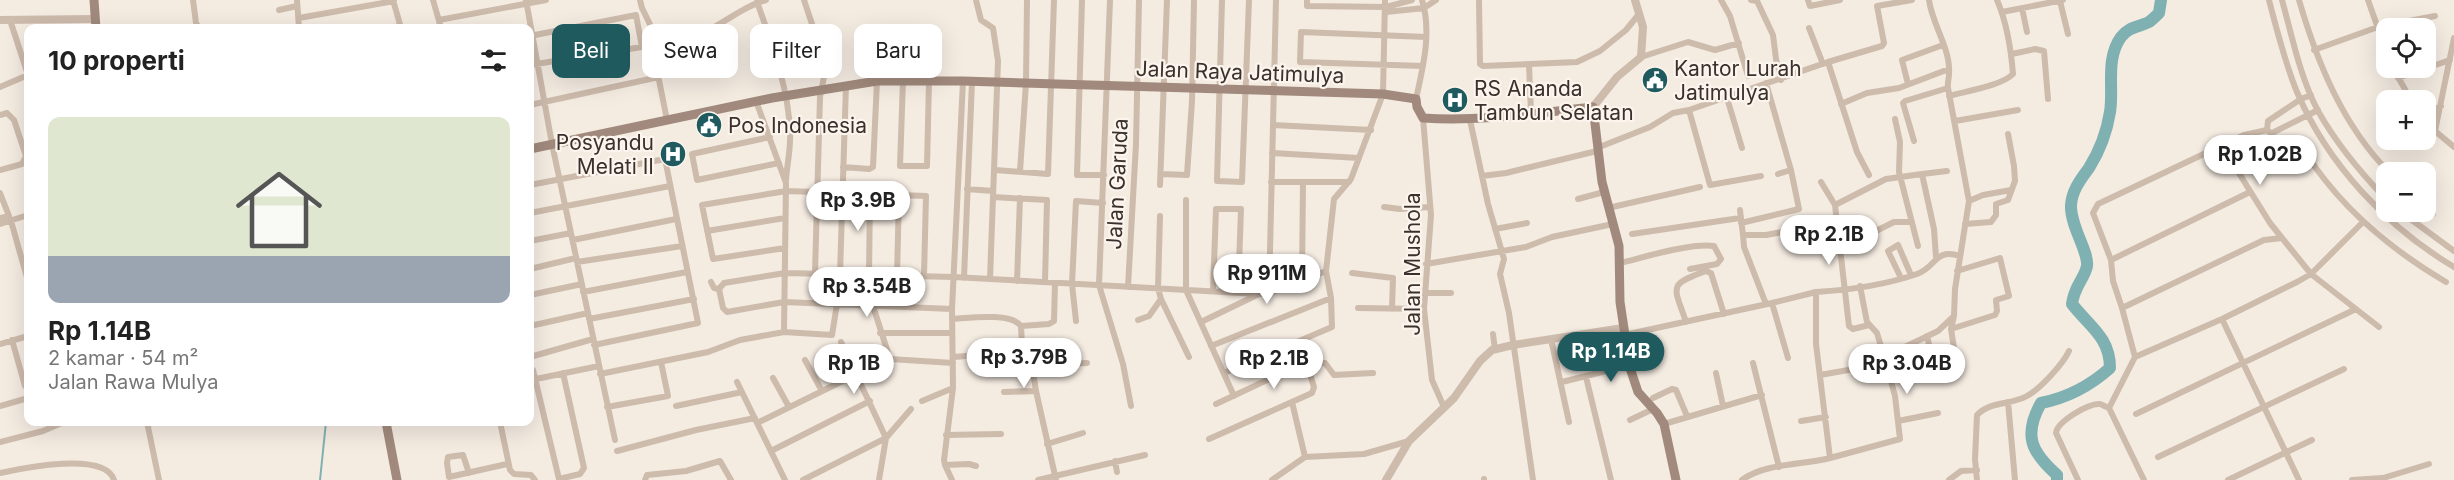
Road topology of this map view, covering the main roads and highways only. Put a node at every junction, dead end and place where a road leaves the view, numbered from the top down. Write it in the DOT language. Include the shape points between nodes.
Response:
graph roads {
  1 [pos="94,0"];
  2 [pos="95,24"];
  3 [pos="534,148"];
  4 [pos="387,426"];
  5 [pos="397,480"];
  6 [pos="1676,480"];
  1 -- 2 [label="main road"];
  3 -- 6 [label="main road, Jalan Raya Jatimulya" via="756,101 877,81 1383,94 1416,99 1423,118 1470,120 1593,107 1604,192 1619,246 1630,365 1638,392 1664,424"];
  4 -- 5 [label="main road"];
}
